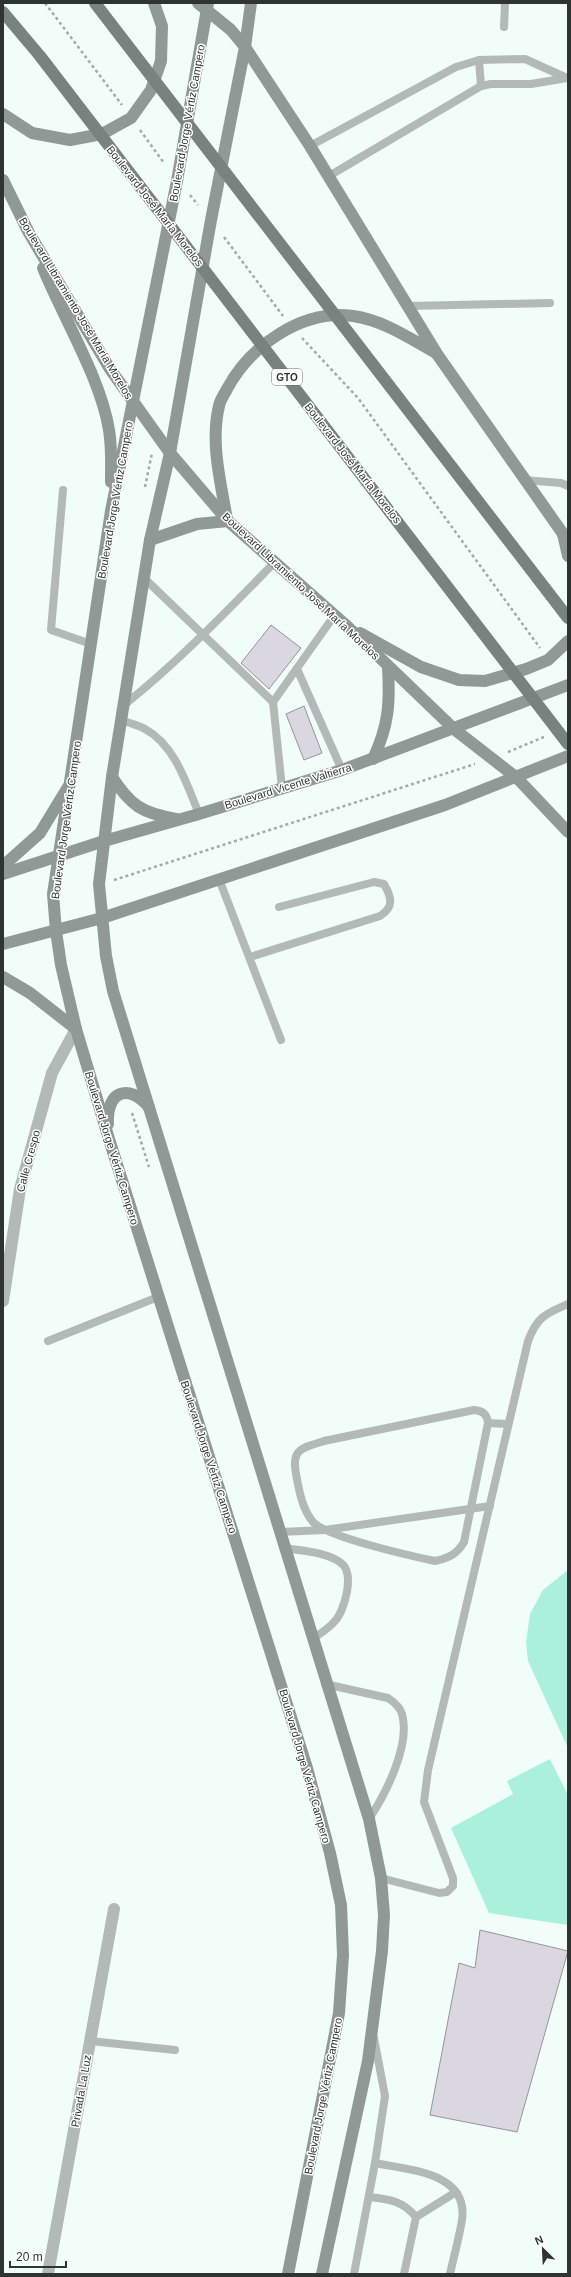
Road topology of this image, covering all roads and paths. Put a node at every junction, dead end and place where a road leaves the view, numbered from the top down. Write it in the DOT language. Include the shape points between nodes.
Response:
graph roads {
  1 [pos="45,3"];
  2 [pos="95,3"];
  3 [pos="154,3"];
  4 [pos="251,3"];
  5 [pos="505,3"];
  6 [pos="205,5"];
  7 [pos="3,12"];
  8 [pos="504,27"];
  9 [pos="245,47"];
  10 [pos="479,60"];
  11 [pos="568,78"];
  12 [pos="481,86"];
  13 [pos="3,114"];
  14 [pos="131,118"];
  15 [pos="310,146"];
  16 [pos="328,176"];
  17 [pos="3,180"];
  18 [pos="177,181"];
  19 [pos="200,197"];
  20 [pos="198,204"];
  21 [pos="197,212"];
  22 [pos="211,220"];
  23 [pos="29,233"];
  24 [pos="550,303"];
  25 [pos="409,306"];
  26 [pos="292,327"];
  27 [pos="437,354"];
  28 [pos="132,402"];
  29 [pos="156,434"];
  30 [pos="170,453"];
  31 [pos="524,480"];
  32 [pos="568,486"];
  33 [pos="63,490"];
  34 [pos="143,493"];
  35 [pos="111,511"];
  36 [pos="228,521"];
  37 [pos="566,538"];
  38 [pos="150,540"];
  39 [pos="568,556"];
  40 [pos="274,563"];
  41 [pos="144,578"];
  42 [pos="334,616"];
  43 [pos="568,618"];
  44 [pos="348,627"];
  45 [pos="204,634"];
  46 [pos="568,641"];
  47 [pos="91,644"];
  48 [pos="548,660"];
  49 [pos="388,667"];
  50 [pos="297,669"];
  51 [pos="568,685"];
  52 [pos="273,702"];
  53 [pos="124,704"];
  54 [pos="121,720"];
  55 [pos="454,729"];
  56 [pos="547,735"];
  57 [pos="568,744"];
  58 [pos="568,756"];
  59 [pos="373,759"];
  60 [pos="491,759"];
  61 [pos="342,770"];
  62 [pos="112,777"];
  63 [pos="517,778"];
  64 [pos="72,781"];
  65 [pos="282,788"];
  66 [pos="199,814"];
  67 [pos="179,820"];
  68 [pos="568,832"];
  69 [pos="104,840"];
  70 [pos="59,856"];
  71 [pos="3,866"];
  72 [pos="3,874"];
  73 [pos="219,880"];
  74 [pos="99,884"];
  75 [pos="279,907"];
  76 [pos="102,918"];
  77 [pos="56,931"];
  78 [pos="3,944"];
  79 [pos="250,957"];
  80 [pos="3,977"];
  81 [pos="76,1029"];
  82 [pos="281,1040"];
  83 [pos="125,1092"];
  84 [pos="151,1109"];
  85 [pos="109,1139"];
  86 [pos="150,1168"];
  87 [pos="158,1297"];
  88 [pos="3,1301"];
  89 [pos="568,1304"];
  90 [pos="48,1341"];
  91 [pos="488,1423"];
  92 [pos="507,1424"];
  93 [pos="490,1506"];
  94 [pos="471,1508"];
  95 [pos="325,1530"];
  96 [pos="280,1532"];
  97 [pos="285,1548"];
  98 [pos="312,1639"];
  99 [pos="325,1684"];
  100 [pos="368,1819"];
  101 [pos="381,1878"];
  102 [pos="114,1909"];
  103 [pos="372,2031"];
  104 [pos="90,2041"];
  105 [pos="175,2050"];
  106 [pos="375,2163"];
  107 [pos="456,2192"];
  108 [pos="370,2197"];
  109 [pos="416,2217"];
  110 [pos="48,2274"];
  111 [pos="288,2274"];
  112 [pos="322,2274"];
  113 [pos="354,2274"];
  114 [pos="404,2274"];
  115 [pos="450,2274"];
  1 -- 14 [label="path" via="92,62"];
  2 -- 43 [label="main road, bridge"];
  3 -- 14 [label="main road" via="162,26 161,61 151,90"];
  4 -- 9 [label="main road"];
  5 -- 8 [label="lane"];
  6 -- 9 [label="main road"];
  6 -- 18 [label="main road, Boulevard Jorge Vértiz Campero"];
  7 -- 57 [label="main road, Boulevard José María Morelos / GTO, bridge" via="40,56"];
  9 -- 15 [label="main road"];
  9 -- 22 [label="main road"];
  10 -- 11 [label="lane" via="525,59"];
  10 -- 12 [label="lane"];
  10 -- 15 [label="lane" via="450,70"];
  11 -- 12 [label="lane" via="531,84"];
  12 -- 16 [label="lane"];
  13 -- 14 [label="main road" via="32,133 70,140 102,134"];
  14 -- 18 [label="path"];
  15 -- 16 [label="main road"];
  16 -- 25 [label="main road"];
  17 -- 23 [label="main road, Boulevard Libramiento José María Morelos"];
  18 -- 20 [label="path"];
  18 -- 28 [label="main road, Boulevard Jorge Vértiz Campero"];
  19 -- 20 [label="path"];
  20 -- 21 [label="path"];
  20 -- 22 [label="path"];
  22 -- 26 [label="path"];
  22 -- 30 [label="main road"];
  23 -- 28 [label="main road, Boulevard Libramiento José María Morelos"];
  23 -- 35 [label="main road" via="103,408 109,430"];
  24 -- 25 [label="lane"];
  25 -- 27 [label="main road"];
  26 -- 27 [label="main road" via="320,317 353,316 386,326"];
  26 -- 36 [label="main road" via="261,346 234,377 219,405 215,434 216,455"];
  26 -- 48 [label="path" via="358,398"];
  27 -- 31 [label="main road"];
  28 -- 29 [label="main road, Boulevard Libramiento José María Morelos"];
  28 -- 35 [label="main road, Boulevard Jorge Vértiz Campero"];
  29 -- 30 [label="main road, Boulevard Libramiento José María Morelos"];
  29 -- 34 [label="path"];
  30 -- 36 [label="main road, Boulevard Libramiento José María Morelos"];
  30 -- 38 [label="main road"];
  31 -- 32 [label="lane" via="561,483"];
  31 -- 37 [label="main road"];
  33 -- 47 [label="lane" via="51,630"];
  35 -- 47 [label="main road, Boulevard Jorge Vértiz Campero"];
  36 -- 38 [label="main road" via="197,524"];
  36 -- 40 [label="main road, Boulevard Libramiento José María Morelos"];
  37 -- 39 [label="main road"];
  38 -- 41 [label="main road"];
  40 -- 42 [label="main road, Boulevard Libramiento José María Morelos"];
  40 -- 45 [label="lane"];
  41 -- 45 [label="lane"];
  41 -- 53 [label="main road"];
  42 -- 44 [label="main road, Boulevard Libramiento José María Morelos"];
  42 -- 50 [label="lane"];
  44 -- 48 [label="main road" via="421,667 459,680 485,681"];
  44 -- 49 [label="main road, Boulevard Libramiento José María Morelos"];
  45 -- 52 [label="lane"];
  45 -- 53 [label="lane" via="164,672"];
  46 -- 48 [label="main road"];
  47 -- 64 [label="main road, Boulevard Jorge Vértiz Campero"];
  49 -- 55 [label="main road, Boulevard Libramiento José María Morelos"];
  49 -- 59 [label="main road" via="390,705 387,726"];
  50 -- 52 [label="lane"];
  50 -- 61 [label="lane"];
  51 -- 55 [label="main road, Boulevard Vicente Valtierra"];
  52 -- 65 [label="lane"];
  53 -- 54 [label="main road"];
  54 -- 62 [label="main road"];
  54 -- 66 [label="lane" via="145,729 171,754"];
  55 -- 59 [label="main road, Boulevard Vicente Valtierra"];
  55 -- 60 [label="main road, Boulevard Libramiento José María Morelos"];
  56 -- 60 [label="path"];
  58 -- 63 [label="main road"];
  59 -- 61 [label="main road, Boulevard Vicente Valtierra"];
  60 -- 63 [label="main road, Boulevard Libramiento José María Morelos"];
  60 -- 74 [label="path"];
  61 -- 65 [label="main road, Boulevard Vicente Valtierra"];
  62 -- 67 [label="main road" via="126,798 139,808 157,816"];
  62 -- 69 [label="main road"];
  63 -- 68 [label="main road, Boulevard Libramiento José María Morelos"];
  63 -- 73 [label="main road" via="445,805"];
  64 -- 70 [label="main road, Boulevard Jorge Vértiz Campero"];
  64 -- 71 [label="main road" via="40,833"];
  65 -- 66 [label="main road, Boulevard Vicente Valtierra"];
  66 -- 67 [label="main road, Boulevard Vicente Valtierra"];
  67 -- 69 [label="main road, Boulevard Vicente Valtierra"];
  69 -- 70 [label="main road, Boulevard Vicente Valtierra"];
  69 -- 74 [label="main road"];
  70 -- 72 [label="main road, Boulevard Vicente Valtierra"];
  70 -- 77 [label="main road, Boulevard Jorge Vértiz Campero" via="53,894"];
  73 -- 76 [label="main road"];
  73 -- 79 [label="lane"];
  74 -- 76 [label="main road"];
  75 -- 79 [label="lane" via="374,882 384,884 390,894 391,903 388,911 366,921"];
  76 -- 77 [label="main road"];
  76 -- 84 [label="main road" via="113,992"];
  77 -- 78 [label="main road"];
  77 -- 81 [label="main road, Boulevard Jorge Vértiz Campero"];
  79 -- 82 [label="lane"];
  80 -- 81 [label="main road" via="30,993"];
  81 -- 85 [label="main road, Boulevard Jorge Vértiz Campero"];
  81 -- 88 [label="street, Calle Crespo" via="52,1073 20,1189"];
  83 -- 84 [label="main road" via="141,1097"];
  83 -- 85 [label="main road" via="114,1098 107,1108"];
  83 -- 86 [label="path"];
  84 -- 96 [label="main road"];
  85 -- 87 [label="main road, Boulevard Jorge Vértiz Campero"];
  87 -- 90 [label="lane"];
  87 -- 111 [label="main road, Boulevard Jorge Vértiz Campero" via="307,1768 341,1904 343,1955 339,2013"];
  89 -- 92 [label="lane" via="545,1314 534,1326"];
  91 -- 92 [label="lane"];
  91 -- 94 [label="lane"];
  91 -- 95 [label="lane" via="487,1416 482,1411 474,1410 324,1441 297,1452 294,1461 304,1508 314,1522"];
  92 -- 93 [label="lane"];
  93 -- 94 [label="lane"];
  93 -- 101 [label="lane" via="424,1789 428,1817 453,1878 453,1886 447,1892 439,1893"];
  94 -- 95 [label="lane"];
  94 -- 95 [label="lane" via="464,1542 458,1552 435,1561"];
  95 -- 96 [label="lane"];
  96 -- 97 [label="main road"];
  97 -- 98 [label="main road"];
  97 -- 98 [label="lane" via="324,1555 340,1561 346,1566 349,1575 343,1604 336,1621"];
  98 -- 99 [label="main road"];
  99 -- 100 [label="main road"];
  99 -- 100 [label="lane" via="388,1698 397,1704 402,1714 401,1748 393,1773 382,1799"];
  100 -- 101 [label="main road"];
  101 -- 103 [label="main road" via="384,1915 382,1951"];
  102 -- 104 [label="street, Privada La Luz"];
  103 -- 106 [label="lane" via="385,2096"];
  103 -- 112 [label="main road" via="368,2061"];
  104 -- 105 [label="lane"];
  104 -- 110 [label="street, Privada La Luz"];
  106 -- 107 [label="lane" via="431,2175 446,2181"];
  106 -- 108 [label="lane"];
  107 -- 109 [label="lane"];
  107 -- 115 [label="lane" via="462,2205 462,2219"];
  108 -- 109 [label="lane" via="406,2205"];
  108 -- 113 [label="lane"];
  109 -- 114 [label="lane"];
}
